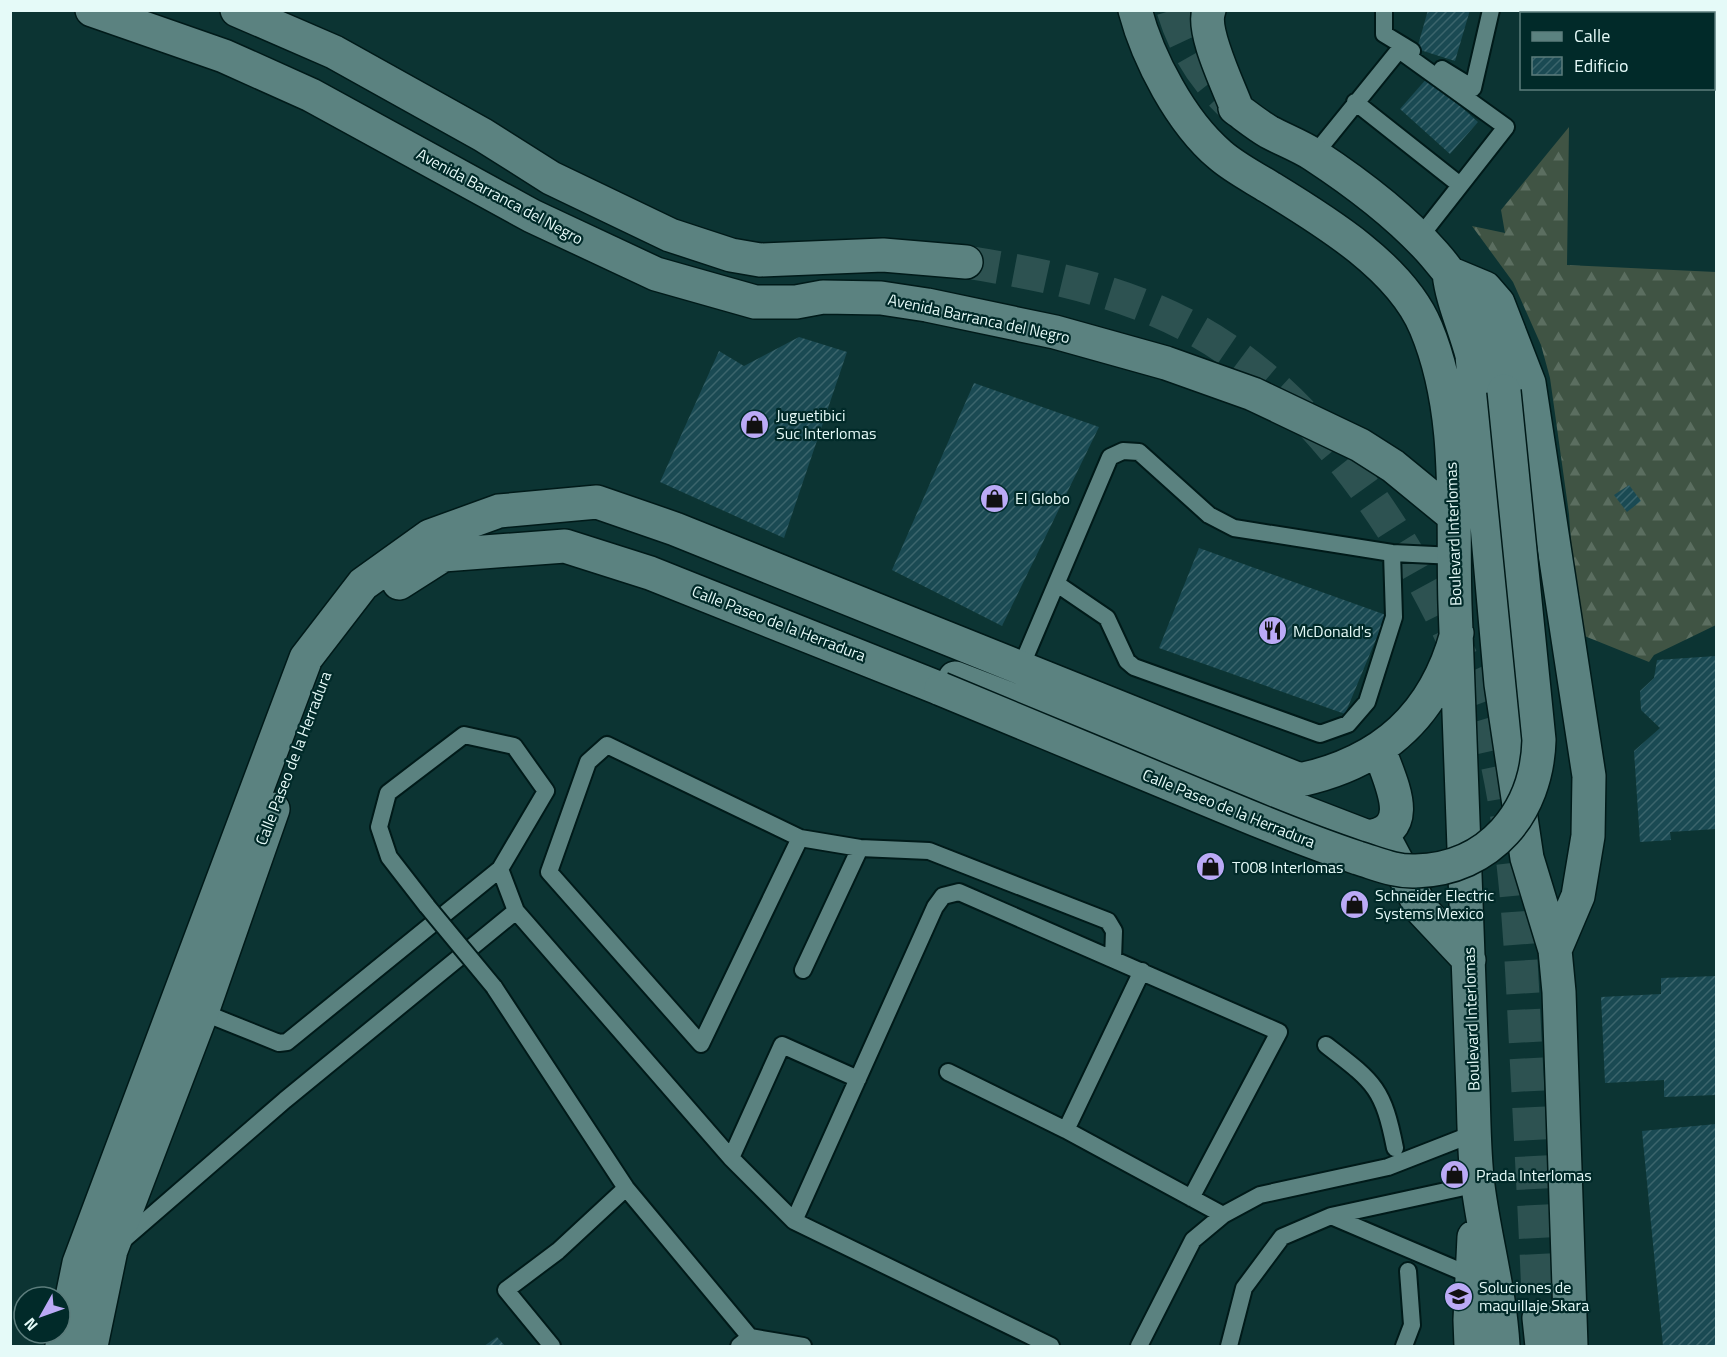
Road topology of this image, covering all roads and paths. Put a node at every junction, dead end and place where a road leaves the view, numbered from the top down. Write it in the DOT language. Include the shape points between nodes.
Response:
graph roads {
  1 [pos="92,10"];
  2 [pos="237,10"];
  3 [pos="1136,10"];
  4 [pos="1384,10"];
  5 [pos="1491,10"];
  6 [pos="1207,13"];
  7 [pos="1355,102"];
  8 [pos="1314,155"];
  9 [pos="1461,185"];
  10 [pos="1419,238"];
  11 [pos="966,262"];
  12 [pos="1449,273"];
  13 [pos="1504,391"];
  14 [pos="1454,516"];
  15 [pos="1392,553"];
  16 [pos="1455,556"];
  17 [pos="1057,584"];
  18 [pos="1457,633"];
  19 [pos="889,666"];
  20 [pos="1021,667"];
  21 [pos="1379,749"];
  22 [pos="1383,835"];
  23 [pos="800,838"];
  24 [pos="860,848"];
  25 [pos="500,869"];
  26 [pos="516,911"];
  27 [pos="1555,950"];
  28 [pos="1113,959"];
  29 [pos="1469,960"];
  30 [pos="802,970"];
  31 [pos="1142,971"];
  32 [pos="202,1012"];
  33 [pos="1326,1045"];
  34 [pos="948,1072"];
  35 [pos="858,1079"];
  36 [pos="1066,1130"];
  37 [pos="1475,1132"];
  38 [pos="1395,1148"];
  39 [pos="731,1158"];
  40 [pos="1478,1184"];
  41 [pos="626,1188"];
  42 [pos="1191,1198"];
  43 [pos="1223,1215"];
  44 [pos="1331,1216"];
  45 [pos="794,1221"];
  46 [pos="111,1250"];
  47 [pos="1408,1271"];
  48 [pos="1472,1276"];
  49 [pos="1502,1332"];
  50 [pos="744,1342"];
  51 [pos="62,1347"];
  52 [pos="91,1347"];
  53 [pos="552,1347"];
  54 [pos="803,1347"];
  55 [pos="1051,1347"];
  56 [pos="1139,1347"];
  57 [pos="1229,1347"];
  58 [pos="1404,1347"];
  59 [pos="1471,1347"];
  60 [pos="1571,1347"];
  1 -- 14 [label="main road, Avenida Barranca del Negro" via="224,56 312,95 532,216 656,274 755,302 881,298 927,305 1055,332 1166,363 1253,394 1360,445 1393,466"];
  2 -- 11 [label="main road" via="334,52 483,135 551,178 670,235 760,260 883,255"];
  3 -- 14 [label="main road, Boulevard Interlomas" via="1143,36 1167,87 1217,153 1372,258 1413,303 1436,355 1447,404"];
  4 -- 5 [label="lane" via="1384,34 1473,88"];
  6 -- 8 [label="main road, Boulevard Interlomas" via="1213,45 1236,108 1267,131"];
  7 -- 8 [label="lane"];
  7 -- 9 [label="lane"];
  7 -- 9 [label="lane" via="1399,50 1506,127"];
  8 -- 10 [label="main road, Boulevard Interlomas" via="1375,198"];
  9 -- 10 [label="lane"];
  10 -- 12 [label="main road, Boulevard Interlomas"];
  12 -- 13 [label="main road, Boulevard Interlomas" via="1487,332"];
  12 -- 27 [label="main road, Boulevard Interlomas" via="1472,355 1501,684 1527,858"];
  12 -- 27 [label="main road, Boulevard Interlomas" via="1485,288 1498,303 1529,383 1589,776 1588,836 1578,896"];
  13 -- 19 [label="main road, Calle Paseo de la Herradura, bridge" via="1538,761 1530,793 1514,822 1499,838 1460,862 1437,869 1390,868 1308,842"];
  14 -- 16 [label="main road, Boulevard Interlomas"];
  15 -- 16 [label="lane"];
  15 -- 17 [label="lane" via="1234,528 1209,515 1139,452 1123,451 1110,457"];
  15 -- 17 [label="lane" via="1394,617 1367,702 1348,724 1320,734 1134,667 1127,661 1107,618"];
  16 -- 18 [label="main road, Boulevard Interlomas"];
  17 -- 20 [label="lane"];
  18 -- 21 [label="main road, Calle Paseo de la Herradura" via="1450,660 1421,710"];
  18 -- 29 [label="main road, Boulevard Interlomas"];
  19 -- 22 [label="main road" via="924,666 1368,837"];
  19 -- 32 [label="main road, Calle Paseo de la Herradura" via="650,573 565,546 443,555 375,599 335,651 305,718"];
  20 -- 21 [label="main road, Calle Paseo de la Herradura" via="1300,780 1337,770"];
  20 -- 51 [label="main road, Calle Paseo de la Herradura" via="675,529 597,502 499,511 430,536 363,584 306,658 79,1263"];
  21 -- 22 [label="main road" via="1398,806 1395,825"];
  22 -- 29 [label="main road" via="1423,911"];
  23 -- 23 [label="lane" via="701,1044 549,872 588,762 608,745"];
  23 -- 24 [label="lane"];
  24 -- 28 [label="lane" via="929,851 1108,921 1114,931"];
  24 -- 30 [label="lane"];
  25 -- 26 [label="lane"];
  25 -- 32 [label="lane" via="287,1042 279,1043"];
  25 -- 41 [label="lane, bridge" via="546,791 514,746 464,735 388,793 379,827 389,857 494,987"];
  26 -- 39 [label="lane"];
  26 -- 46 [label="lane" via="285,1100"];
  27 -- 60 [label="main road, Boulevard Interlomas"];
  28 -- 31 [label="lane"];
  28 -- 35 [label="lane" via="959,892 943,896"];
  29 -- 37 [label="main road, Boulevard Interlomas"];
  31 -- 36 [label="lane"];
  31 -- 42 [label="lane" via="1279,1032"];
  32 -- 46 [label="main road, Calle Paseo de la Herradura"];
  33 -- 38 [label="lane" via="1364,1075 1379,1093"];
  34 -- 36 [label="lane"];
  35 -- 39 [label="lane" via="782,1045"];
  35 -- 45 [label="lane"];
  36 -- 42 [label="lane"];
  37 -- 40 [label="main road, Boulevard Interlomas"];
  37 -- 43 [label="lane" via="1388,1167 1260,1195"];
  39 -- 45 [label="lane"];
  40 -- 44 [label="lane"];
  40 -- 48 [label="main road, Boulevard Interlomas"];
  40 -- 49 [label="main road, Boulevard Interlomas"];
  41 -- 50 [label="lane"];
  41 -- 53 [label="lane" via="558,1251 506,1290"];
  42 -- 43 [label="lane"];
  43 -- 56 [label="lane" via="1193,1240"];
  44 -- 48 [label="lane"];
  44 -- 57 [label="lane" via="1282,1237 1244,1288"];
  45 -- 55 [label="lane"];
  46 -- 52 [label="main road, Calle Paseo de la Herradura"];
  47 -- 58 [label="lane" via="1412,1326"];
  48 -- 59 [label="main road, Boulevard Interlomas"];
  50 -- 54 [label="lane"];
}
